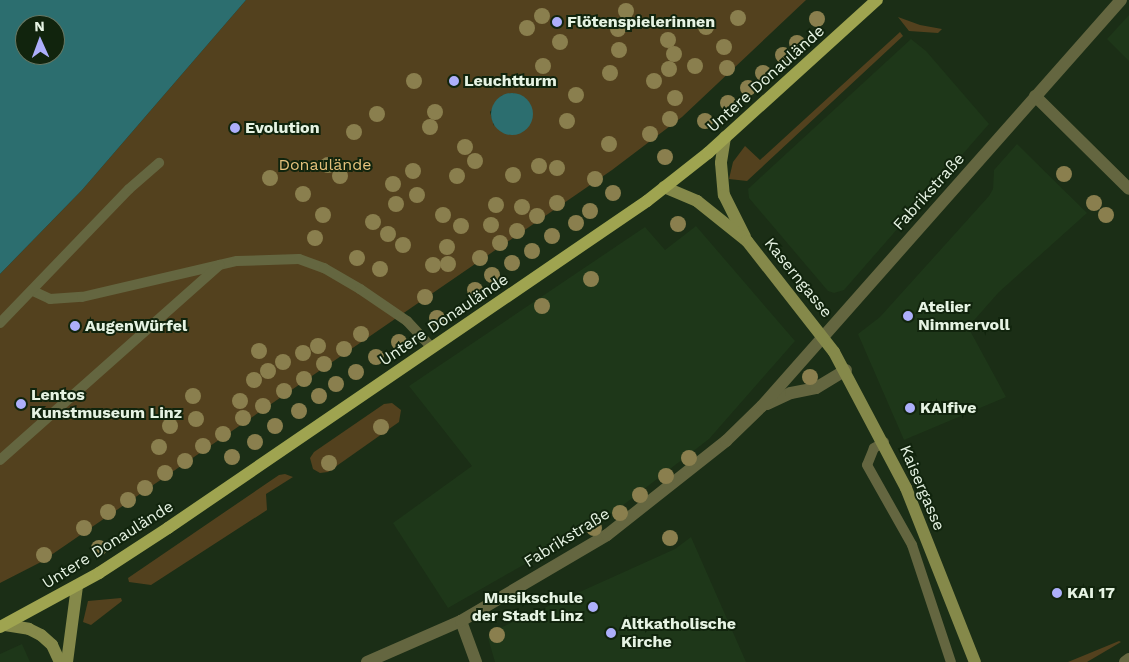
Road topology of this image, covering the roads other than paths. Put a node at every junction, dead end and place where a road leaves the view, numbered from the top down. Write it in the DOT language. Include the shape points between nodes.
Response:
graph roads {
  1 [pos="877,0"];
  2 [pos="1121,0"];
  3 [pos="1036,96"];
  4 [pos="725,137"];
  5 [pos="159,163"];
  6 [pos="664,187"];
  7 [pos="1129,189"];
  8 [pos="747,241"];
  9 [pos="221,265"];
  10 [pos="33,291"];
  11 [pos="0,323"];
  12 [pos="823,335"];
  13 [pos="431,347"];
  14 [pos="846,370"];
  15 [pos="762,406"];
  16 [pos="884,442"];
  17 [pos="0,460"];
  18 [pos="77,586"];
  19 [pos="461,621"];
  20 [pos="2,626"];
  21 [pos="1129,659"];
  22 [pos="60,662"];
  23 [pos="67,662"];
  24 [pos="367,662"];
  25 [pos="476,662"];
  26 [pos="951,662"];
  27 [pos="975,662"];
  28 [pos="1125,662"];
  1 -- 4 [label="main road, Untere Donaulände"];
  2 -- 3 [label="street, Fabrikstraße"];
  3 -- 7 [label="street"];
  3 -- 12 [label="street, Fabrikstraße"];
  4 -- 6 [label="main road, Untere Donaulände"];
  4 -- 8 [label="main road, Kaserngasse" via="722,163 724,195"];
  5 -- 10 [label="lane" via="129,189"];
  6 -- 8 [label="main road, Kaserngasse" via="697,201"];
  6 -- 13 [label="main road, Untere Donaulände"];
  8 -- 12 [label="main road, Kaserngasse"];
  9 -- 10 [label="lane" via="82,297 50,299"];
  9 -- 13 [label="lane" via="263,258 299,259 335,274 407,321"];
  9 -- 17 [label="lane"];
  10 -- 11 [label="lane"];
  12 -- 14 [label="main road, Kaisergasse"];
  12 -- 15 [label="street, Fabrikstraße"];
  13 -- 18 [label="main road, Untere Donaulände" via="212,499"];
  14 -- 15 [label="street, Fabrikstraße" via="830,382 791,392"];
  14 -- 16 [label="main road, Kaisergasse"];
  15 -- 19 [label="street, Fabrikstraße" via="726,441 607,535"];
  16 -- 26 [label="lane" via="874,448 868,465 912,545"];
  16 -- 27 [label="main road, Kaisergasse"];
  18 -- 20 [label="main road, Untere Donaulände"];
  18 -- 23 [label="main road"];
  19 -- 24 [label="street, Fabrikstraße"];
  19 -- 25 [label="street"];
  20 -- 22 [label="main road" via="29,629 41,635 52,644"];
  21 -- 28 [label="street"];
}
